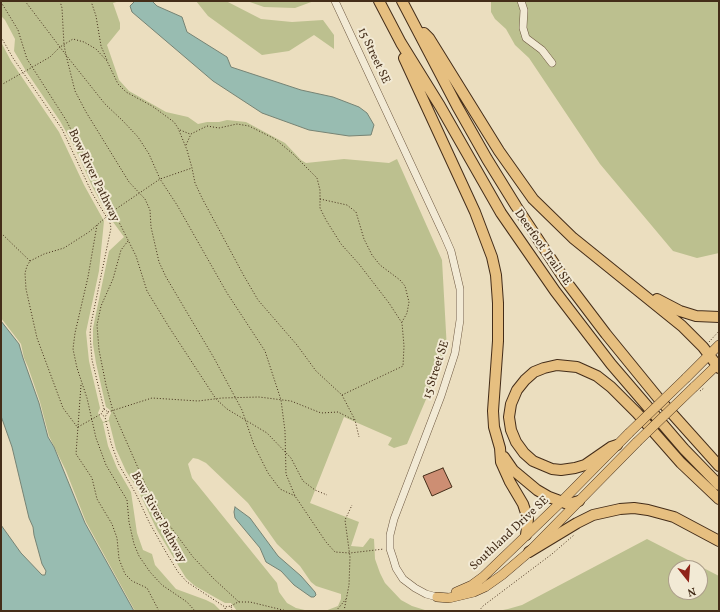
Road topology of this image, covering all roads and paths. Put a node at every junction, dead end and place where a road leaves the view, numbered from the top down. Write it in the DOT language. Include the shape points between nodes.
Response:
graph roads {
  1 [pos="25,1"];
  2 [pos="60,1"];
  3 [pos="91,1"];
  4 [pos="335,1"];
  5 [pos="378,1"];
  6 [pos="402,1"];
  7 [pos="521,1"];
  8 [pos="1,2"];
  9 [pos="415,24"];
  10 [pos="1,37"];
  11 [pos="401,43"];
  12 [pos="64,45"];
  13 [pos="60,47"];
  14 [pos="66,55"];
  15 [pos="107,61"];
  16 [pos="552,63"];
  17 [pos="32,67"];
  18 [pos="23,72"];
  19 [pos="1,85"];
  20 [pos="179,130"];
  21 [pos="190,134"];
  22 [pos="185,146"];
  23 [pos="192,168"];
  24 [pos="160,179"];
  25 [pos="139,193"];
  26 [pos="320,199"];
  27 [pos="113,211"];
  28 [pos="106,216"];
  29 [pos="97,225"];
  30 [pos="1,233"];
  31 [pos="128,240"];
  32 [pos="30,261"];
  33 [pos="629,284"];
  34 [pos="719,317"];
  35 [pos="402,323"];
  36 [pos="719,331"];
  37 [pos="707,344"];
  38 [pos="719,345"];
  39 [pos="709,355"];
  40 [pos="718,365"];
  41 [pos="81,383"];
  42 [pos="342,395"];
  43 [pos="236,398"];
  44 [pos="216,399"];
  45 [pos="281,400"];
  46 [pos="104,409"];
  47 [pos="113,411"];
  48 [pos="108,412"];
  49 [pos="101,414"];
  50 [pos="106,417"];
  51 [pos="92,418"];
  52 [pos="355,420"];
  53 [pos="247,421"];
  54 [pos="78,428"];
  55 [pos="359,437"];
  56 [pos="617,445"];
  57 [pos="500,448"];
  58 [pos="285,452"];
  59 [pos="719,466"];
  60 [pos="719,485"];
  61 [pos="327,495"];
  62 [pos="295,496"];
  63 [pos="719,499"];
  64 [pos="578,501"];
  65 [pos="561,502"];
  66 [pos="352,505"];
  67 [pos="578,531"];
  68 [pos="526,535"];
  69 [pos="719,541"];
  70 [pos="390,549"];
  71 [pos="529,552"];
  72 [pos="350,553"];
  73 [pos="437,597"];
  74 [pos="347,599"];
  75 [pos="239,602"];
  76 [pos="231,606"];
  77 [pos="225,607"];
  78 [pos="158,611"];
  79 [pos="195,611"];
  80 [pos="226,611"];
  81 [pos="232,611"];
  82 [pos="287,611"];
  83 [pos="336,611"];
  84 [pos="344,611"];
  85 [pos="479,611"];
  1 -- 13 [label="path"];
  2 -- 12 [label="path"];
  3 -- 15 [label="path"];
  4 -- 70 [label="street, 15 Street SE" via="451,251 460,289 456,353 394,519"];
  5 -- 11 [label="highway, Deerfoot Trail SE"];
  6 -- 9 [label="highway, Deerfoot Trail SE"];
  7 -- 16 [label="street" via="526,38 542,50"];
  8 -- 17 [label="path" via="18,30"];
  9 -- 33 [label="highway" via="429,38 498,151 533,199 573,238"];
  9 -- 59 [label="highway, Deerfoot Trail SE" via="487,159 561,274 654,393"];
  10 -- 18 [label="path, Bow River Pathway"];
  11 -- 57 [label="highway" via="403,56 475,212 492,257 498,303 493,411"];
  11 -- 60 [label="highway, Deerfoot Trail SE" via="502,213 555,290 611,364 684,449"];
  12 -- 13 [label="path"];
  12 -- 14 [label="path"];
  12 -- 15 [label="path" via="73,39 84,42 96,49"];
  13 -- 14 [label="path"];
  13 -- 17 [label="path" via="50,57"];
  14 -- 24 [label="path" via="106,104 138,137"];
  14 -- 25 [label="path" via="75,91 97,131 129,182"];
  15 -- 20 [label="path" via="118,84 126,92 163,113"];
  17 -- 18 [label="path"];
  17 -- 27 [label="path" via="66,120"];
  18 -- 19 [label="path"];
  18 -- 28 [label="path, Bow River Pathway" via="62,129 92,193"];
  20 -- 21 [label="path"];
  20 -- 22 [label="path"];
  21 -- 22 [label="path"];
  21 -- 26 [label="path" via="207,126 219,128 237,124 260,131 281,144 317,178"];
  22 -- 23 [label="path"];
  23 -- 24 [label="path"];
  23 -- 42 [label="path" via="202,198 258,300 316,371"];
  24 -- 25 [label="path"];
  24 -- 45 [label="path" via="227,293 265,351"];
  25 -- 27 [label="path"];
  25 -- 43 [label="path" via="150,210 155,246 166,277"];
  26 -- 35 [label="path" via="320,208 341,244 390,302"];
  26 -- 35 [label="path" via="351,207 358,218 372,255 405,286 408,302 407,313"];
  27 -- 28 [label="path"];
  27 -- 31 [label="path"];
  28 -- 29 [label="path"];
  28 -- 46 [label="path, Bow River Pathway" via="111,228 90,334 92,360"];
  29 -- 32 [label="path" via="64,248"];
  29 -- 41 [label="path" via="73,349"];
  30 -- 32 [label="path"];
  31 -- 44 [label="path" via="147,291"];
  31 -- 47 [label="path" via="121,250 113,279 101,306 97,326 99,350"];
  32 -- 54 [label="path" via="25,273 26,289 37,338 63,408"];
  33 -- 34 [label="highway" via="680,311 696,316"];
  33 -- 39 [label="highway" via="677,321"];
  35 -- 42 [label="path" via="403,366"];
  36 -- 37 [label="path"];
  38 -- 39 [label="main road, Southland Drive SE"];
  39 -- 40 [label="highway"];
  39 -- 56 [label="main road, Southland Drive SE, bridge"];
  40 -- 64 [label="main road, Southland Drive SE, bridge"];
  41 -- 51 [label="path"];
  41 -- 54 [label="path"];
  42 -- 52 [label="path"];
  43 -- 44 [label="path"];
  43 -- 45 [label="path" via="259,397"];
  43 -- 53 [label="path"];
  44 -- 47 [label="path" via="198,401 152,398"];
  44 -- 53 [label="path"];
  45 -- 52 [label="path" via="291,401 321,413 338,412"];
  45 -- 58 [label="path"];
  46 -- 48 [label="path"];
  46 -- 49 [label="path"];
  47 -- 48 [label="path"];
  47 -- 75 [label="path" via="146,486 175,535 214,579"];
  48 -- 50 [label="path"];
  49 -- 50 [label="path"];
  49 -- 51 [label="path"];
  50 -- 77 [label="path, Bow River Pathway" via="119,465 167,554 187,582"];
  51 -- 54 [label="path"];
  51 -- 79 [label="path" via="106,465 127,500 134,544 139,556 162,585 187,602"];
  52 -- 55 [label="path"];
  53 -- 58 [label="path" via="267,433"];
  53 -- 62 [label="path" via="254,445 268,473 280,489"];
  54 -- 78 [label="path" via="76,454 92,478 97,499 112,524 117,538 119,559 125,574 132,581 147,588"];
  56 -- 63 [label="highway" via="585,465 575,468 552,469 533,461 516,442 511,430 510,410 517,390 534,372 557,365 577,367 597,376 637,413 681,463"];
  56 -- 65 [label="main road, Southland Drive SE"];
  57 -- 65 [label="highway" via="508,464 526,483"];
  57 -- 68 [label="highway" via="501,462 528,519"];
  58 -- 61 [label="path" via="303,481"];
  58 -- 62 [label="path" via="286,474"];
  62 -- 72 [label="path" via="335,552"];
  64 -- 65 [label="highway" via="568,504"];
  64 -- 71 [label="main road, Southland Drive SE"];
  65 -- 68 [label="main road, Southland Drive SE"];
  66 -- 72 [label="path" via="345,520"];
  67 -- 85 [label="path"];
  68 -- 73 [label="main road, Southland Drive SE" via="472,585"];
  69 -- 71 [label="highway" via="674,517 634,508 620,509 577,522"];
  70 -- 72 [label="path"];
  70 -- 73 [label="street, 15 Street SE" via="402,578 414,588"];
  71 -- 73 [label="main road, Southland Drive SE" via="485,587 461,596"];
  72 -- 74 [label="path" via="350,585"];
  74 -- 83 [label="path"];
  74 -- 84 [label="path"];
  75 -- 76 [label="path"];
  75 -- 82 [label="path" via="250,602"];
  76 -- 77 [label="path"];
  76 -- 81 [label="path"];
  77 -- 80 [label="path"];
}
